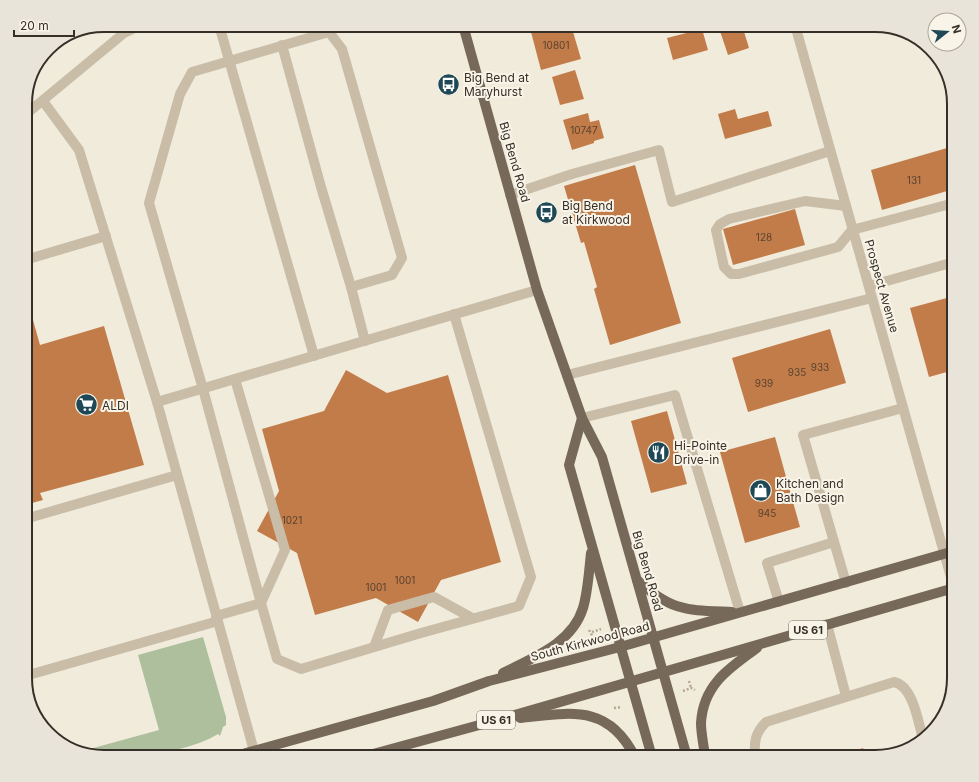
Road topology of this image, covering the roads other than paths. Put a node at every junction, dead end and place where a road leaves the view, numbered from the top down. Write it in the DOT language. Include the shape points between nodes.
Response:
graph roads {
  1 [pos="126,32"];
  2 [pos="221,32"];
  3 [pos="465,32"];
  4 [pos="797,32"];
  5 [pos="282,46"];
  6 [pos="230,61"];
  7 [pos="43,100"];
  8 [pos="32,109"];
  9 [pos="830,151"];
  10 [pos="510,195"];
  11 [pos="947,205"];
  12 [pos="846,206"];
  13 [pos="852,230"];
  14 [pos="106,236"];
  15 [pos="32,258"];
  16 [pos="947,264"];
  17 [pos="868,286"];
  18 [pos="351,287"];
  19 [pos="537,290"];
  20 [pos="872,298"];
  21 [pos="454,314"];
  22 [pos="364,341"];
  23 [pos="314,356"];
  24 [pos="567,375"];
  25 [pos="235,379"];
  26 [pos="203,388"];
  27 [pos="157,402"];
  28 [pos="903,408"];
  29 [pos="582,418"];
  30 [pos="177,475"];
  31 [pos="32,517"];
  32 [pos="834,542"];
  33 [pos="947,546"];
  34 [pos="592,548"];
  35 [pos="947,553"];
  36 [pos="637,580"];
  37 [pos="846,582"];
  38 [pos="947,590"];
  39 [pos="779,602"];
  40 [pos="261,603"];
  41 [pos="740,612"];
  42 [pos="217,618"];
  43 [pos="472,618"];
  44 [pos="826,624"];
  45 [pos="653,638"];
  46 [pos="765,644"];
  47 [pos="374,647"];
  48 [pos="620,647"];
  49 [pos="662,672"];
  50 [pos="32,674"];
  51 [pos="489,681"];
  52 [pos="630,681"];
  53 [pos="846,696"];
  54 [pos="494,721"];
  55 [pos="921,733"];
  56 [pos="254,750"];
  57 [pos="258,750"];
  58 [pos="388,750"];
  59 [pos="632,750"];
  60 [pos="650,750"];
  61 [pos="685,750"];
  62 [pos="704,750"];
  63 [pos="754,750"];
  1 -- 7 [label="street"];
  2 -- 6 [label="street"];
  3 -- 10 [label="main road, Big Bend Road"];
  4 -- 9 [label="street, Prospect Avenue"];
  5 -- 6 [label="street"];
  5 -- 18 [label="street"];
  5 -- 18 [label="street" via="329,32 342,49 402,258 392,275"];
  6 -- 23 [label="street"];
  6 -- 26 [label="street" via="192,72 180,94 149,203"];
  7 -- 8 [label="street"];
  7 -- 14 [label="street" via="79,150"];
  9 -- 10 [label="street" via="672,202 659,150 572,174"];
  9 -- 12 [label="street, Prospect Avenue"];
  10 -- 19 [label="main road, Big Bend Road"];
  11 -- 13 [label="street"];
  12 -- 13 [label="street, Prospect Avenue"];
  12 -- 13 [label="street" via="805,201 729,219 716,230 724,267 731,274 738,274 838,247"];
  13 -- 17 [label="street, Prospect Avenue"];
  14 -- 15 [label="street"];
  14 -- 27 [label="street"];
  16 -- 17 [label="street"];
  17 -- 20 [label="street, Prospect Avenue"];
  18 -- 22 [label="street"];
  19 -- 21 [label="street"];
  19 -- 24 [label="main road, Big Bend Road"];
  20 -- 24 [label="street"];
  20 -- 28 [label="street, Prospect Avenue"];
  21 -- 22 [label="street"];
  21 -- 43 [label="street" via="531,577 519,606"];
  22 -- 23 [label="street"];
  23 -- 25 [label="street"];
  24 -- 29 [label="main road, Big Bend Road"];
  25 -- 26 [label="street"];
  25 -- 40 [label="street" via="285,550"];
  26 -- 27 [label="street"];
  26 -- 40 [label="street"];
  27 -- 30 [label="street"];
  28 -- 32 [label="street" via="803,435"];
  28 -- 33 [label="street, Prospect Avenue"];
  29 -- 34 [label="main road" via="569,465"];
  29 -- 36 [label="main road, Big Bend Road" via="602,457"];
  29 -- 41 [label="street" via="675,395"];
  30 -- 31 [label="street"];
  30 -- 42 [label="street"];
  32 -- 37 [label="street"];
  32 -- 39 [label="street" via="767,563"];
  34 -- 48 [label="main road"];
  34 -- 51 [label="main road" via="583,609 574,628 555,646"];
  35 -- 37 [label="main road, South Kirkwood Road"];
  36 -- 41 [label="main road" via="652,594 671,605 692,610"];
  36 -- 45 [label="main road, Big Bend Road"];
  37 -- 39 [label="main road, South Kirkwood Road"];
  38 -- 44 [label="main road, US 61"];
  39 -- 41 [label="main road, South Kirkwood Road"];
  40 -- 42 [label="street"];
  40 -- 47 [label="street" via="277,659 302,669"];
  41 -- 45 [label="main road, South Kirkwood Road"];
  42 -- 50 [label="street"];
  42 -- 56 [label="street"];
  43 -- 47 [label="street"];
  43 -- 47 [label="street" via="434,597 388,610"];
  44 -- 46 [label="main road, US 61"];
  44 -- 53 [label="street"];
  45 -- 48 [label="main road, South Kirkwood Road"];
  45 -- 49 [label="main road, Big Bend Road"];
  46 -- 49 [label="main road, US 61"];
  46 -- 62 [label="main road" via="728,668 714,685 706,701 701,724"];
  48 -- 51 [label="main road, South Kirkwood Road"];
  48 -- 52 [label="main road"];
  49 -- 52 [label="main road, US 61"];
  49 -- 61 [label="main road, Big Bend Road"];
  51 -- 57 [label="main road, South Kirkwood Road" via="433,701"];
  52 -- 54 [label="main road, US 61"];
  52 -- 60 [label="main road"];
  53 -- 55 [label="street" via="894,682 901,683 909,692"];
  53 -- 63 [label="street" via="766,722 757,733"];
  54 -- 58 [label="main road, US 61"];
  54 -- 59 [label="main road" via="572,712 587,714 604,721 619,733"];
}
